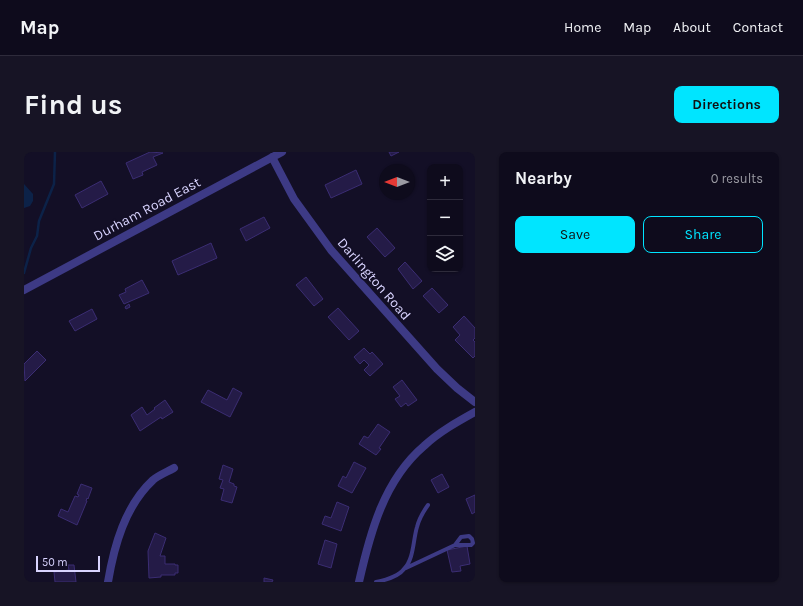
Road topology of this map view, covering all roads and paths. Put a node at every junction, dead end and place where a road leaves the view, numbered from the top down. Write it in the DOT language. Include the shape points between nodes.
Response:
graph roads {
  1 [pos="282,152"];
  2 [pos="272,157"];
  3 [pos="24,290"];
  4 [pos="475,402"];
  5 [pos="475,412"];
  6 [pos="174,468"];
  7 [pos="428,505"];
  8 [pos="455,545"];
  9 [pos="406,568"];
  10 [pos="108,582"];
  11 [pos="359,582"];
  12 [pos="376,582"];
  1 -- 2 [label="street, Durham Road East"];
  2 -- 3 [label="street, Durham Road East"];
  2 -- 4 [label="street, Darlington Road" via="294,199 331,250 437,369"];
  5 -- 11 [label="street" via="423,446 408,462 382,504 374,523"];
  6 -- 10 [label="street" via="153,480 133,507 116,546"];
  7 -- 9 [label="lane" via="419,520"];
  8 -- 9 [label="lane"];
  9 -- 12 [label="lane" via="396,576"];
}
